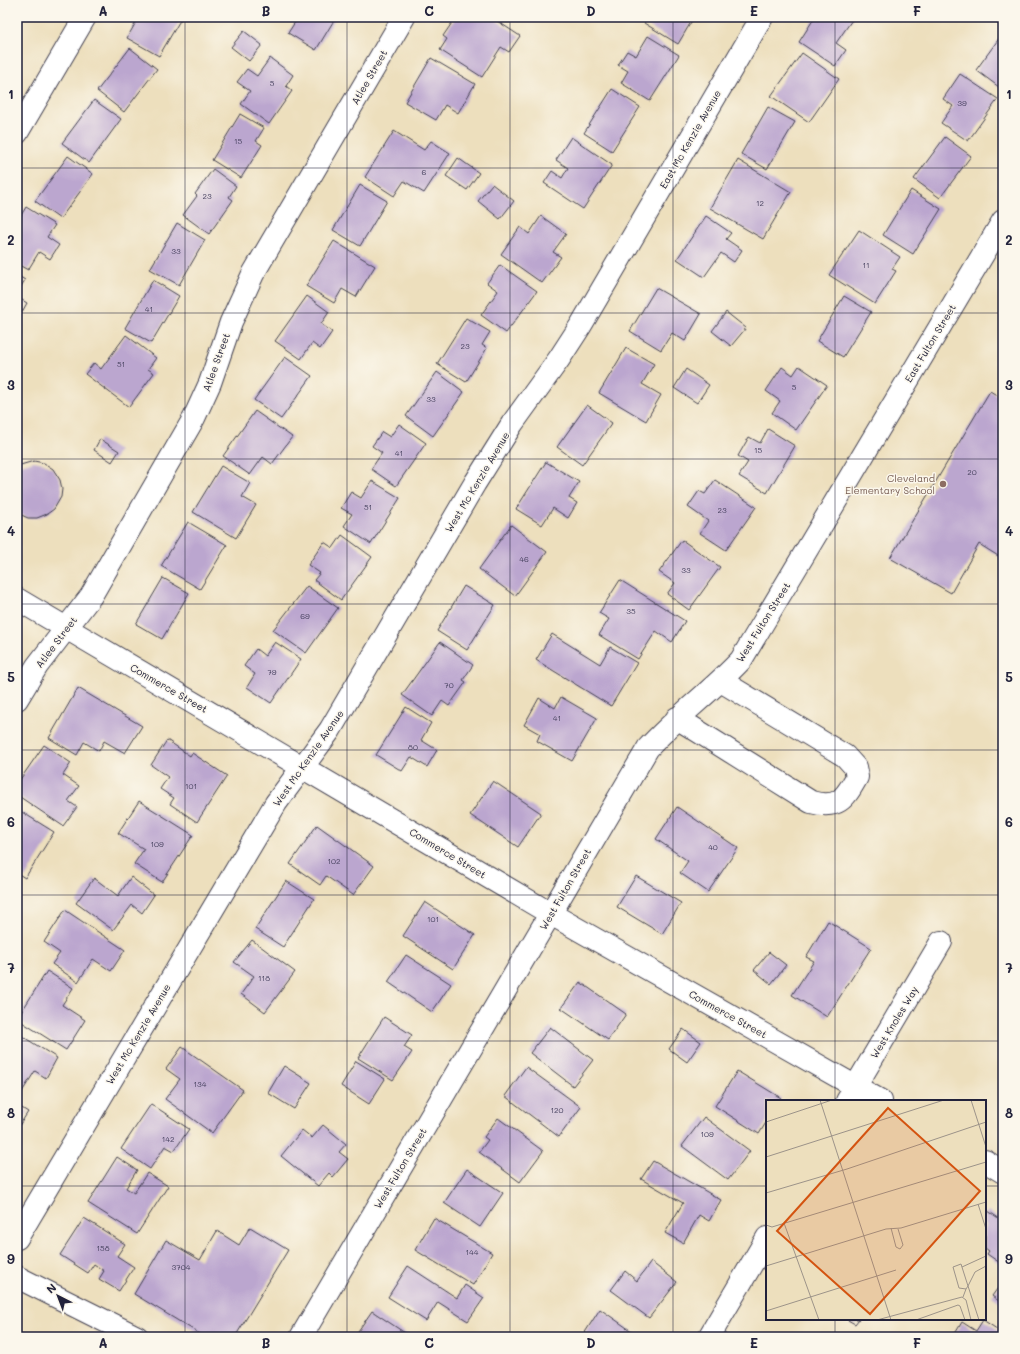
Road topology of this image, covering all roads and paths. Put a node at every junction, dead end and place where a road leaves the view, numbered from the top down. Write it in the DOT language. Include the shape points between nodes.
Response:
graph roads {
  1 [pos="85,17"];
  2 [pos="404,17"];
  3 [pos="762,17"];
  4 [pos="17,133"];
  5 [pos="1003,221"];
  6 [pos="618,262"];
  7 [pos="857,464"];
  8 [pos="17,599"];
  9 [pos="66,628"];
  10 [pos="721,681"];
  11 [pos="17,699"];
  12 [pos="677,718"];
  13 [pos="302,767"];
  14 [pos="551,914"];
  15 [pos="941,942"];
  16 [pos="852,1094"];
  17 [pos="877,1100"];
  18 [pos="986,1162"];
  19 [pos="1003,1172"];
  20 [pos="17,1238"];
  21 [pos="766,1240"];
  22 [pos="17,1277"];
  23 [pos="137,1337"];
  24 [pos="301,1337"];
  25 [pos="709,1337"];
  1 -- 4 [label="street"];
  2 -- 9 [label="street, Atlee Street" via="253,274 231,322 210,383 194,418 91,596"];
  3 -- 6 [label="street, East Mc Kenzie Avenue"];
  5 -- 7 [label="street, East Fulton Street"];
  6 -- 13 [label="street, West Mc Kenzie Avenue" via="562,354 479,476 330,730"];
  7 -- 10 [label="street, West Fulton Street" via="764,624 741,660"];
  8 -- 9 [label="street, Commerce Street"];
  9 -- 11 [label="street, Atlee Street" via="37,666"];
  9 -- 13 [label="street, Commerce Street"];
  10 -- 12 [label="street, West Fulton Street"];
  10 -- 12 [label="street" via="845,756 855,767 857,777 847,795 838,803 828,805 811,802"];
  12 -- 14 [label="street, West Fulton Street" via="648,748"];
  13 -- 14 [label="street, Commerce Street"];
  13 -- 20 [label="street, West Mc Kenzie Avenue" via="276,803"];
  14 -- 16 [label="street, Commerce Street"];
  14 -- 24 [label="street, West Fulton Street"];
  15 -- 16 [label="street, West Knoles Way"];
  16 -- 17 [label="street, Commerce Street"];
  18 -- 19 [label="street"];
  21 -- 25 [label="street"];
  22 -- 23 [label="street"];
}
